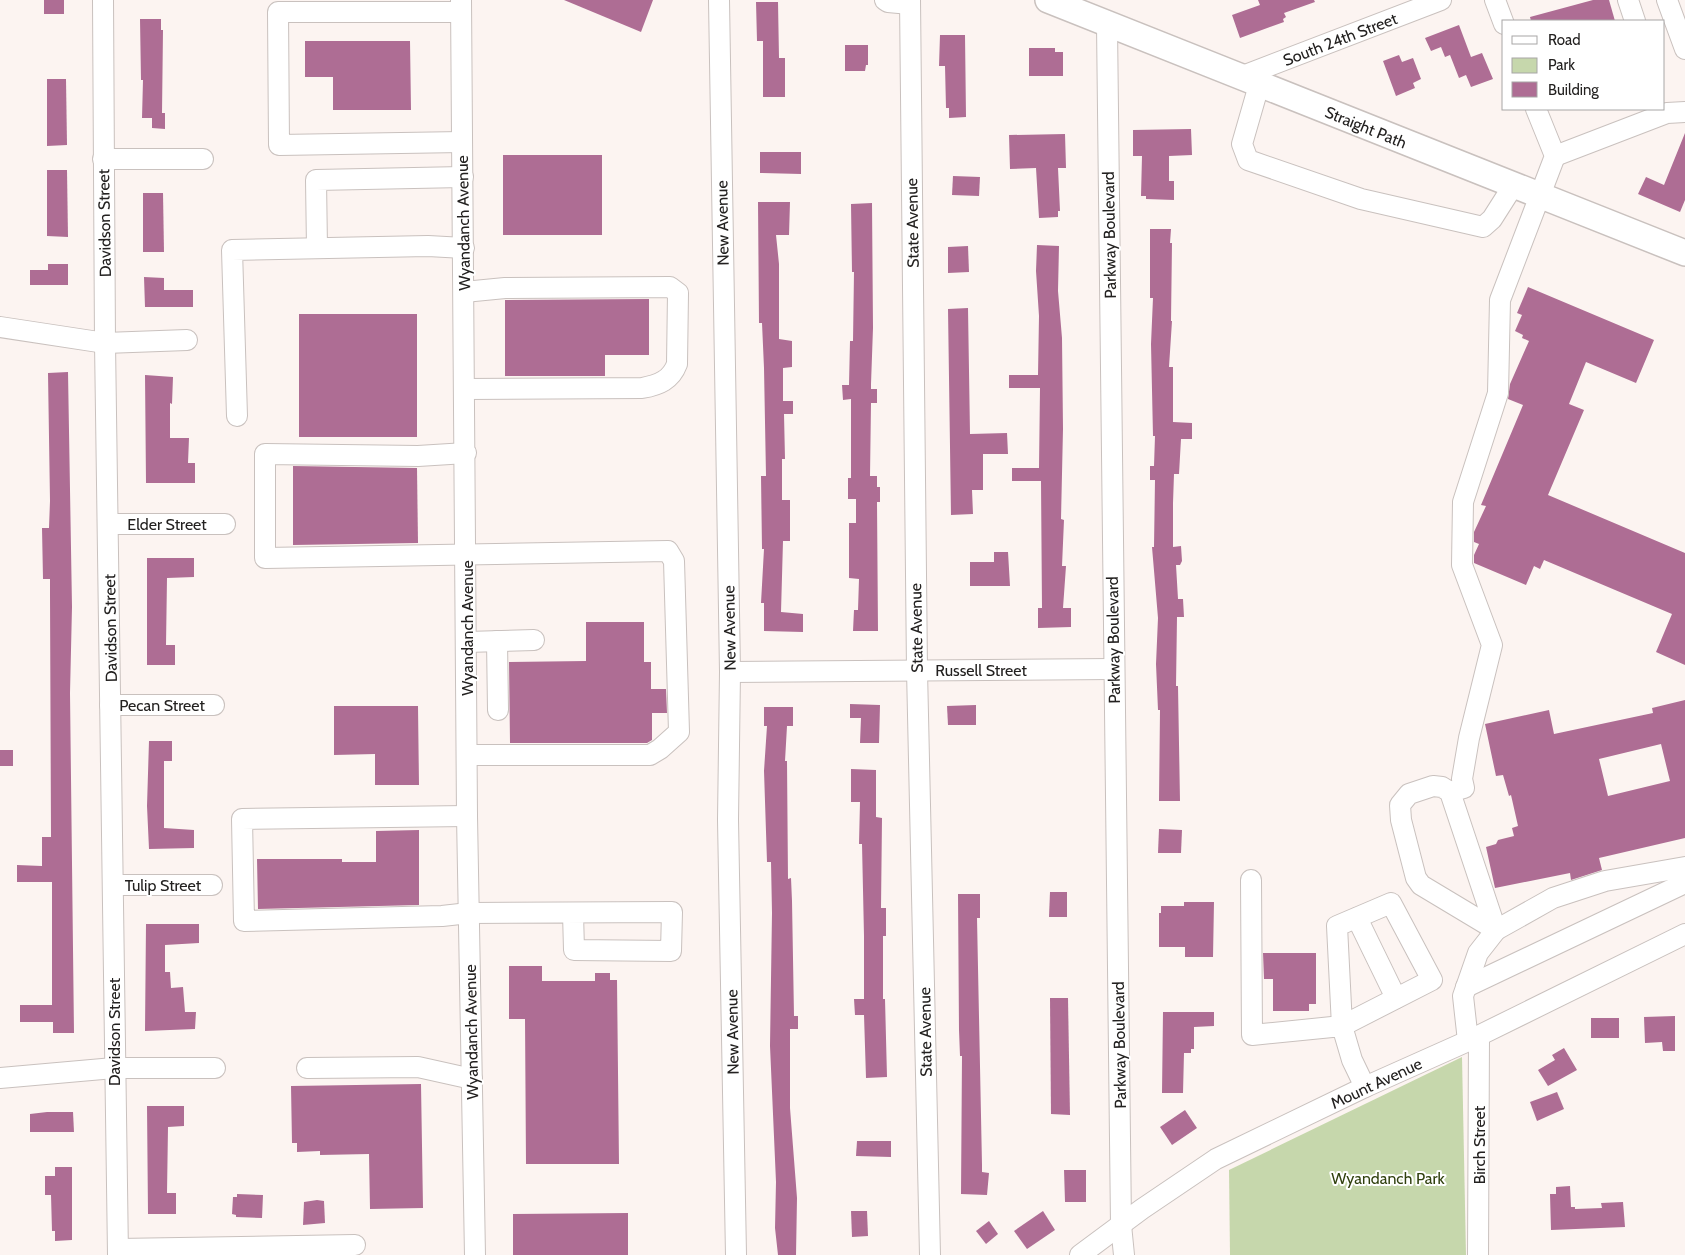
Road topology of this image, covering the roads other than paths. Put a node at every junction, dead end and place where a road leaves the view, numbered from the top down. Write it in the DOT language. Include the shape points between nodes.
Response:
graph roads {
  1 [pos="103,0"];
  2 [pos="719,0"];
  3 [pos="884,0"];
  4 [pos="1048,0"];
  5 [pos="1441,0"];
  6 [pos="1495,0"];
  7 [pos="1628,0"];
  8 [pos="1668,0"];
  9 [pos="910,2"];
  10 [pos="461,6"];
  11 [pos="1502,20"];
  12 [pos="1635,20"];
  13 [pos="1681,23"];
  14 [pos="1107,25"];
  15 [pos="1685,49"];
  16 [pos="1250,81"];
  17 [pos="1536,110"];
  18 [pos="1672,110"];
  19 [pos="462,142"];
  20 [pos="1554,156"];
  21 [pos="103,160"];
  22 [pos="203,160"];
  23 [pos="463,177"];
  24 [pos="1513,186"];
  25 [pos="1540,197"];
  26 [pos="317,248"];
  27 [pos="464,248"];
  28 [pos="1685,253"];
  29 [pos="464,292"];
  30 [pos="0,327"];
  31 [pos="187,340"];
  32 [pos="105,343"];
  33 [pos="465,389"];
  34 [pos="237,416"];
  35 [pos="466,453"];
  36 [pos="108,524"];
  37 [pos="225,524"];
  38 [pos="467,555"];
  39 [pos="534,640"];
  40 [pos="497,641"];
  41 [pos="467,642"];
  42 [pos="1113,669"];
  43 [pos="917,670"];
  44 [pos="730,672"];
  45 [pos="110,705"];
  46 [pos="214,705"];
  47 [pos="498,710"];
  48 [pos="468,755"];
  49 [pos="1450,792"];
  50 [pos="468,816"];
  51 [pos="1685,867"];
  52 [pos="1251,880"];
  53 [pos="1685,883"];
  54 [pos="114,885"];
  55 [pos="212,885"];
  56 [pos="468,913"];
  57 [pos="573,913"];
  58 [pos="1357,918"];
  59 [pos="1496,930"];
  60 [pos="1685,934"];
  61 [pos="1466,987"];
  62 [pos="1396,998"];
  63 [pos="1342,1026"];
  64 [pos="1474,1039"];
  65 [pos="114,1068"];
  66 [pos="215,1068"];
  67 [pos="307,1068"];
  68 [pos="0,1078"];
  69 [pos="472,1079"];
  70 [pos="1365,1087"];
  71 [pos="1121,1225"];
  72 [pos="355,1245"];
  73 [pos="118,1252"];
  74 [pos="475,1255"];
  75 [pos="736,1255"];
  76 [pos="930,1255"];
  77 [pos="1080,1255"];
  78 [pos="1124,1255"];
  79 [pos="1478,1255"];
  1 -- 21 [label="street, Davidson Street"];
  2 -- 44 [label="street, New Avenue"];
  3 -- 9 [label="street"];
  4 -- 14 [label="main road, Straight Path"];
  5 -- 16 [label="street, South 24th Street"];
  6 -- 11 [label="street"];
  7 -- 12 [label="street"];
  8 -- 13 [label="street"];
  9 -- 43 [label="street, State Avenue"];
  10 -- 19 [label="street, Wyandanch Avenue"];
  10 -- 19 [label="street" via="278,12 279,145"];
  13 -- 15 [label="street"];
  14 -- 16 [label="main road, Straight Path"];
  14 -- 42 [label="street, Parkway Boulevard"];
  16 -- 24 [label="main road, Straight Path"];
  16 -- 24 [label="street" via="1242,144 1248,160 1361,199 1483,227 1492,219"];
  17 -- 20 [label="street"];
  18 -- 20 [label="street"];
  19 -- 23 [label="street, Wyandanch Avenue"];
  20 -- 25 [label="street"];
  21 -- 22 [label="street"];
  21 -- 32 [label="street, Davidson Street"];
  23 -- 26 [label="street" via="316,180"];
  23 -- 27 [label="street, Wyandanch Avenue"];
  24 -- 25 [label="main road, Straight Path"];
  25 -- 28 [label="main road, Straight Path"];
  25 -- 49 [label="street" via="1500,300 1498,393 1463,502 1462,565 1492,645 1469,738 1462,779 1464,788"];
  26 -- 27 [label="street"];
  26 -- 34 [label="street" via="232,250"];
  27 -- 29 [label="street, Wyandanch Avenue"];
  29 -- 33 [label="street, Wyandanch Avenue"];
  29 -- 33 [label="street" via="505,288 670,286 678,293 677,364 674,373 655,386"];
  30 -- 32 [label="street"];
  31 -- 32 [label="street"];
  32 -- 36 [label="street, Davidson Street"];
  33 -- 35 [label="street, Wyandanch Avenue"];
  35 -- 38 [label="street, Wyandanch Avenue"];
  35 -- 38 [label="street" via="418,456 265,454 265,558"];
  36 -- 37 [label="street, Elder Street"];
  36 -- 45 [label="street, Davidson Street"];
  38 -- 41 [label="street, Wyandanch Avenue"];
  38 -- 48 [label="street" via="668,551 674,561 679,732 650,755"];
  39 -- 40 [label="street"];
  40 -- 41 [label="street"];
  40 -- 47 [label="street"];
  41 -- 48 [label="street, Wyandanch Avenue"];
  42 -- 43 [label="street, Russell Street"];
  42 -- 71 [label="street, Parkway Boulevard"];
  43 -- 44 [label="street, Russell Street"];
  43 -- 76 [label="street, State Avenue"];
  44 -- 75 [label="street, New Avenue" via="728,820"];
  45 -- 46 [label="street, Pecan Street"];
  45 -- 54 [label="street, Davidson Street"];
  48 -- 50 [label="street, Wyandanch Avenue"];
  49 -- 59 [label="street"];
  49 -- 59 [label="street" via="1442,786 1421,788 1400,804 1416,878 1421,885"];
  50 -- 56 [label="street, Wyandanch Avenue"];
  50 -- 56 [label="street" via="242,819 244,921"];
  51 -- 59 [label="street" via="1605,881 1560,895"];
  52 -- 63 [label="street" via="1252,1035"];
  53 -- 61 [label="street"];
  54 -- 55 [label="street, Tulip Street"];
  54 -- 65 [label="street, Davidson Street"];
  56 -- 57 [label="street"];
  56 -- 69 [label="street, Wyandanch Avenue"];
  57 -- 57 [label="street" via="672,912 671,951 574,950"];
  58 -- 62 [label="street"];
  58 -- 62 [label="street" via="1391,903 1432,980"];
  58 -- 63 [label="street" via="1337,926"];
  59 -- 61 [label="street, Birch Street" via="1478,953"];
  60 -- 64 [label="street, Mount Avenue"];
  61 -- 64 [label="street, Birch Street" via="1463,996"];
  62 -- 63 [label="street"];
  63 -- 70 [label="street" via="1352,1060"];
  64 -- 70 [label="street, Mount Avenue"];
  64 -- 79 [label="street, Birch Street"];
  65 -- 66 [label="street"];
  65 -- 68 [label="street"];
  65 -- 73 [label="street, Davidson Street"];
  67 -- 69 [label="street" via="418,1067"];
  69 -- 74 [label="street, Wyandanch Avenue"];
  70 -- 71 [label="street, Mount Avenue" via="1216,1159"];
  71 -- 77 [label="street, Mount Avenue"];
  71 -- 78 [label="street, Parkway Boulevard"];
  72 -- 73 [label="street"];
}
